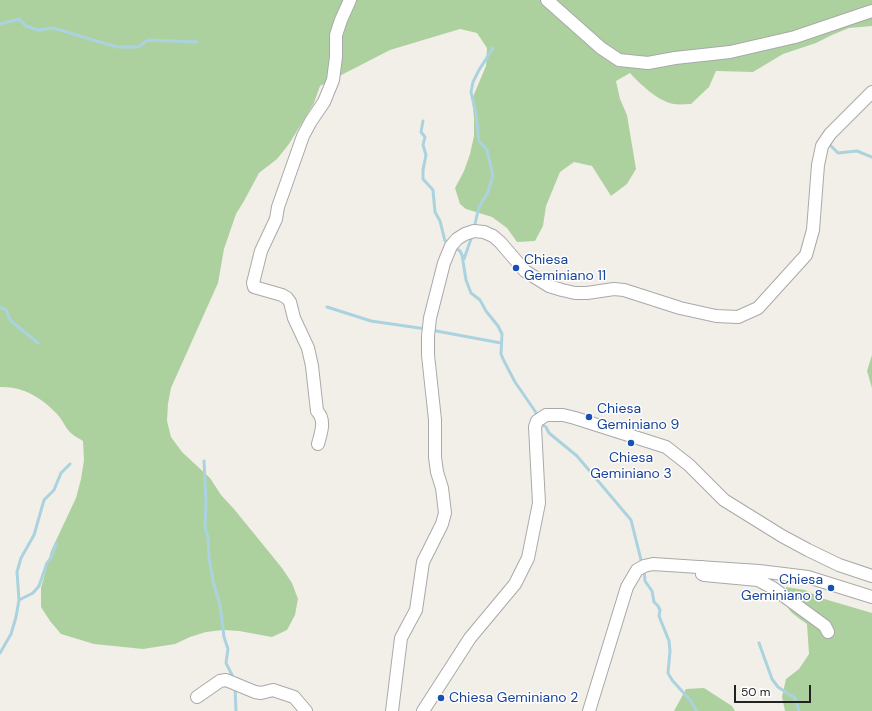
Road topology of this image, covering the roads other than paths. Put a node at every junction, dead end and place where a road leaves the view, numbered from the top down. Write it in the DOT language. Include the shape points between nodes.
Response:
graph roads {
  1 [pos="350,0"];
  2 [pos="547,0"];
  3 [pos="872,11"];
  4 [pos="872,92"];
  5 [pos="318,444"];
  6 [pos="703,567"];
  7 [pos="872,576"];
  8 [pos="872,597"];
  9 [pos="812,628"];
  10 [pos="197,697"];
  11 [pos="306,711"];
  12 [pos="392,711"];
  13 [pos="423,711"];
  14 [pos="589,711"];
  1 -- 5 [label="street" via="336,35 333,80 324,102 303,136 278,207 276,220 261,252 253,283 254,287 282,295 290,302 294,318 308,348 317,411 323,420"];
  2 -- 3 [label="street" via="601,48 619,60 648,63 730,52 794,37"];
  4 -- 12 [label="street" via="830,134 822,146 813,230 806,255 758,308 738,317 716,316 680,308 624,290 575,293 550,286 525,271 500,242 484,232 474,231 465,234 451,246 444,263 428,336 435,420 435,457 444,513 442,524 423,562 416,610 401,638"];
  6 -- 8 [label="street" via="808,577"];
  6 -- 9 [label="street" via="704,575 758,580 825,626 828,632"];
  6 -- 14 [label="street" via="653,564 637,570 627,587"];
  7 -- 13 [label="street" via="839,565 808,550 724,500 689,465 666,447 575,418 556,414 546,415 537,421 535,427 539,503 532,543 522,571 515,584 470,638"];
  10 -- 11 [label="street" via="220,681 226,680 255,692 273,690 294,697"];
}
